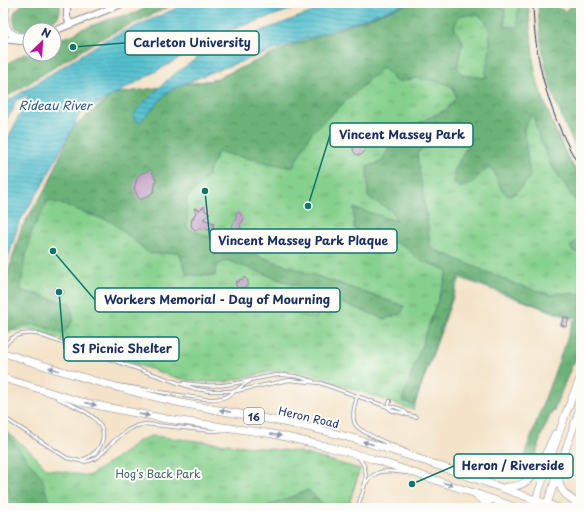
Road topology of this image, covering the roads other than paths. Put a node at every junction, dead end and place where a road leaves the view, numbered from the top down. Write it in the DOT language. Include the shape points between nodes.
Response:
graph roads {
  1 [pos="7,3"];
  2 [pos="67,3"];
  3 [pos="124,3"];
  4 [pos="3,14"];
  5 [pos="70,24"];
  6 [pos="62,28"];
  7 [pos="22,36"];
  8 [pos="3,39"];
  9 [pos="22,41"];
  10 [pos="3,348"];
  11 [pos="3,353"];
  12 [pos="581,376"];
  13 [pos="5,379"];
  14 [pos="254,379"];
  15 [pos="90,380"];
  16 [pos="176,382"];
  17 [pos="320,383"];
  18 [pos="40,389"];
  19 [pos="236,391"];
  20 [pos="358,396"];
  21 [pos="390,401"];
  22 [pos="581,405"];
  23 [pos="388,407"];
  24 [pos="566,413"];
  25 [pos="3,417"];
  26 [pos="416,417"];
  27 [pos="237,430"];
  28 [pos="354,453"];
  29 [pos="80,461"];
  30 [pos="561,464"];
  31 [pos="440,466"];
  32 [pos="424,476"];
  33 [pos="366,484"];
  34 [pos="498,486"];
  35 [pos="473,492"];
  36 [pos="535,500"];
  37 [pos="546,506"];
  38 [pos="581,506"];
  39 [pos="357,508"];
  40 [pos="492,508"];
  41 [pos="518,508"];
  42 [pos="533,508"];
  43 [pos="559,508"];
  1 -- 4 [label="main road"];
  1 -- 7 [label="main road" via="5,26 16,36"];
  2 -- 5 [label="street"];
  3 -- 5 [label="street"];
  5 -- 6 [label="street"];
  8 -- 9 [label="street"];
  10 -- 16 [label="lane" via="16,335 37,334"];
  15 -- 11 [label="main road, Heron Road / 16, one-way"];
  12 -- 24 [label="main road"];
  13 -- 18 [label="main road, 16"];
  14 -- 16 [label="lane" via="221,386"];
  14 -- 17 [label="lane" via="288,374"];
  14 -- 19 [label="lane"];
  15 -- 19 [label="lane" via="209,399 224,398"];
  31 -- 15 [label="main road, Heron Road / 16, one-way" via="316,429 181,403"];
  16 -- 19 [label="lane" via="203,390"];
  17 -- 19 [label="lane" via="283,380"];
  17 -- 20 [label="lane"];
  18 -- 27 [label="main road, 16, one-way" via="110,408"];
  18 -- 29 [label="lane" via="89,414 101,427 103,435 98,449"];
  20 -- 23 [label="lane"];
  20 -- 31 [label="lane" via="353,412 355,424 359,429"];
  21 -- 23 [label="lane"];
  22 -- 30 [label="main road"];
  23 -- 26 [label="lane"];
  24 -- 34 [label="main road" via="530,480 518,486"];
  24 -- 36 [label="main road"];
  25 -- 29 [label="lane" via="62,456"];
  27 -- 28 [label="main road, 16, one-way" via="291,438"];
  27 -- 29 [label="lane" via="213,431 145,424 123,433 95,458"];
  28 -- 32 [label="main road, 16"];
  28 -- 33 [label="lane" via="364,464"];
  30 -- 37 [label="main road"];
  30 -- 38 [label="main road" via="560,488"];
  31 -- 34 [label="main road, Heron Road / 16"];
  32 -- 33 [label="lane" via="384,471 374,475"];
  32 -- 35 [label="main road, 16, one-way"];
  33 -- 39 [label="lane"];
  34 -- 36 [label="main road, Heron Road / 16"];
  35 -- 40 [label="main road"];
  35 -- 41 [label="main road, 16"];
  36 -- 37 [label="main road, Heron Road / 16"];
  36 -- 42 [label="main road"];
  37 -- 43 [label="main road, Heron Road / 16"];
}
